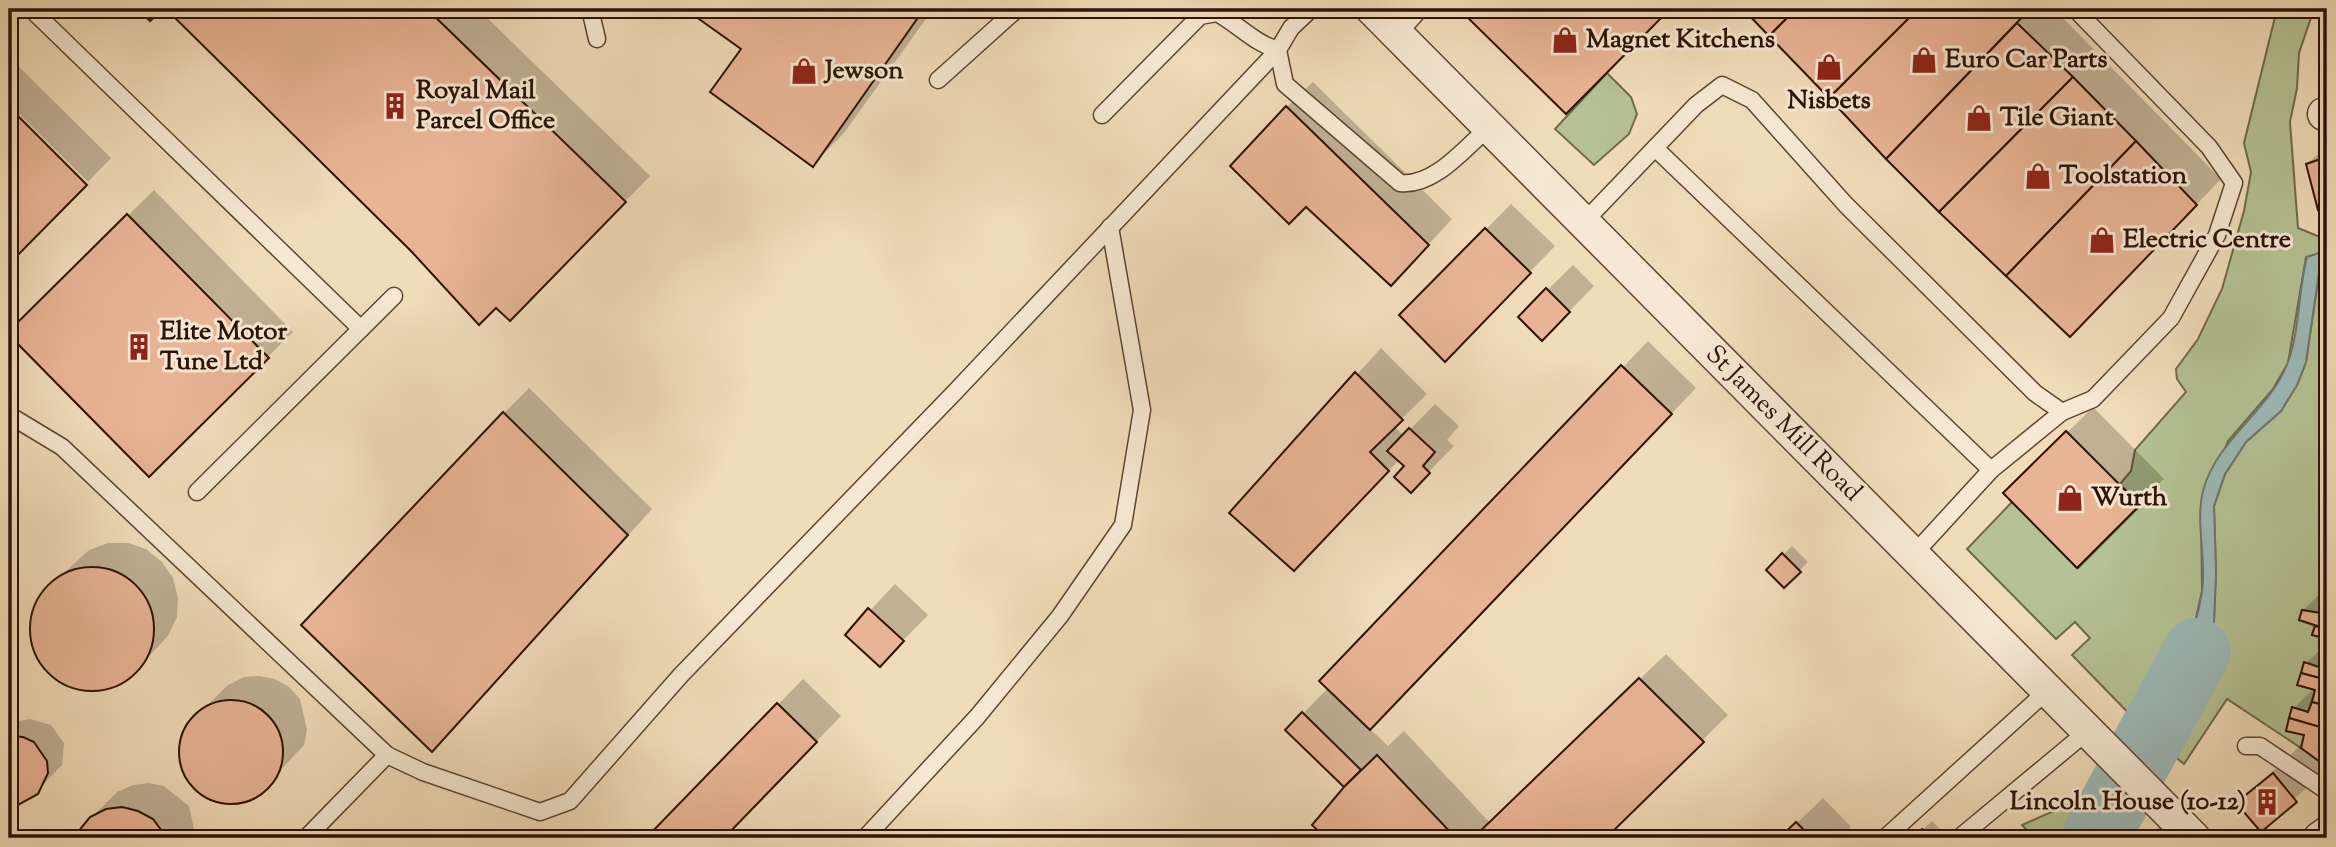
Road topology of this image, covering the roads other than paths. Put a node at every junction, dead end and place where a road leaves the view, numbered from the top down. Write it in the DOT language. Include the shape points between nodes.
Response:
graph roads {
  1 [pos="31,9"];
  2 [pos="590,9"];
  3 [pos="1017,9"];
  4 [pos="1311,9"];
  5 [pos="1372,9"];
  6 [pos="1420,9"];
  7 [pos="2075,9"];
  8 [pos="1397,35"];
  9 [pos="597,39"];
  10 [pos="1278,50"];
  11 [pos="938,80"];
  12 [pos="1102,115"];
  13 [pos="1489,127"];
  14 [pos="1654,148"];
  15 [pos="1583,223"];
  16 [pos="1110,228"];
  17 [pos="394,296"];
  18 [pos="361,329"];
  19 [pos="2062,412"];
  20 [pos="9,415"];
  21 [pos="1991,470"];
  22 [pos="197,492"];
  23 [pos="1913,555"];
  24 [pos="2048,690"];
  25 [pos="2100,741"];
  26 [pos="2246,746"];
  27 [pos="387,755"];
  28 [pos="2327,791"];
  29 [pos="2327,833"];
  30 [pos="306,838"];
  31 [pos="865,838"];
  32 [pos="1885,838"];
  33 [pos="1959,838"];
  34 [pos="2194,838"];
  35 [pos="2320,838"];
  1 -- 18 [label="lane"];
  2 -- 9 [label="lane"];
  3 -- 11 [label="lane"];
  4 -- 10 [label="lane"];
  5 -- 8 [label="street, St James Mill Road"];
  6 -- 8 [label="lane"];
  7 -- 19 [label="lane" via="2209,147 2234,183 2217,235 2171,318 2093,399"];
  8 -- 13 [label="street, St James Mill Road"];
  10 -- 12 [label="lane" via="1259,44 1217,13 1199,16"];
  10 -- 13 [label="lane" via="1285,83 1400,183 1413,185 1430,177"];
  10 -- 16 [label="lane"];
  13 -- 15 [label="street, St James Mill Road"];
  14 -- 15 [label="lane"];
  14 -- 19 [label="lane" via="1722,85 1752,100 1846,205 2035,393"];
  14 -- 21 [label="lane"];
  15 -- 23 [label="street, St James Mill Road"];
  16 -- 27 [label="lane" via="681,676 570,801 540,811 423,772"];
  16 -- 31 [label="lane" via="1142,410 1123,525 1060,616 977,717"];
  17 -- 18 [label="lane"];
  18 -- 22 [label="lane"];
  19 -- 21 [label="lane"];
  20 -- 27 [label="lane" via="62,447"];
  21 -- 23 [label="lane"];
  23 -- 24 [label="street, St James Mill Road"];
  24 -- 25 [label="street, St James Mill Road"];
  24 -- 32 [label="lane"];
  25 -- 33 [label="lane"];
  25 -- 34 [label="street, St James Mill Road"];
  26 -- 28 [label="lane" via="2270,751"];
  27 -- 30 [label="lane"];
  29 -- 35 [label="street"];
}
